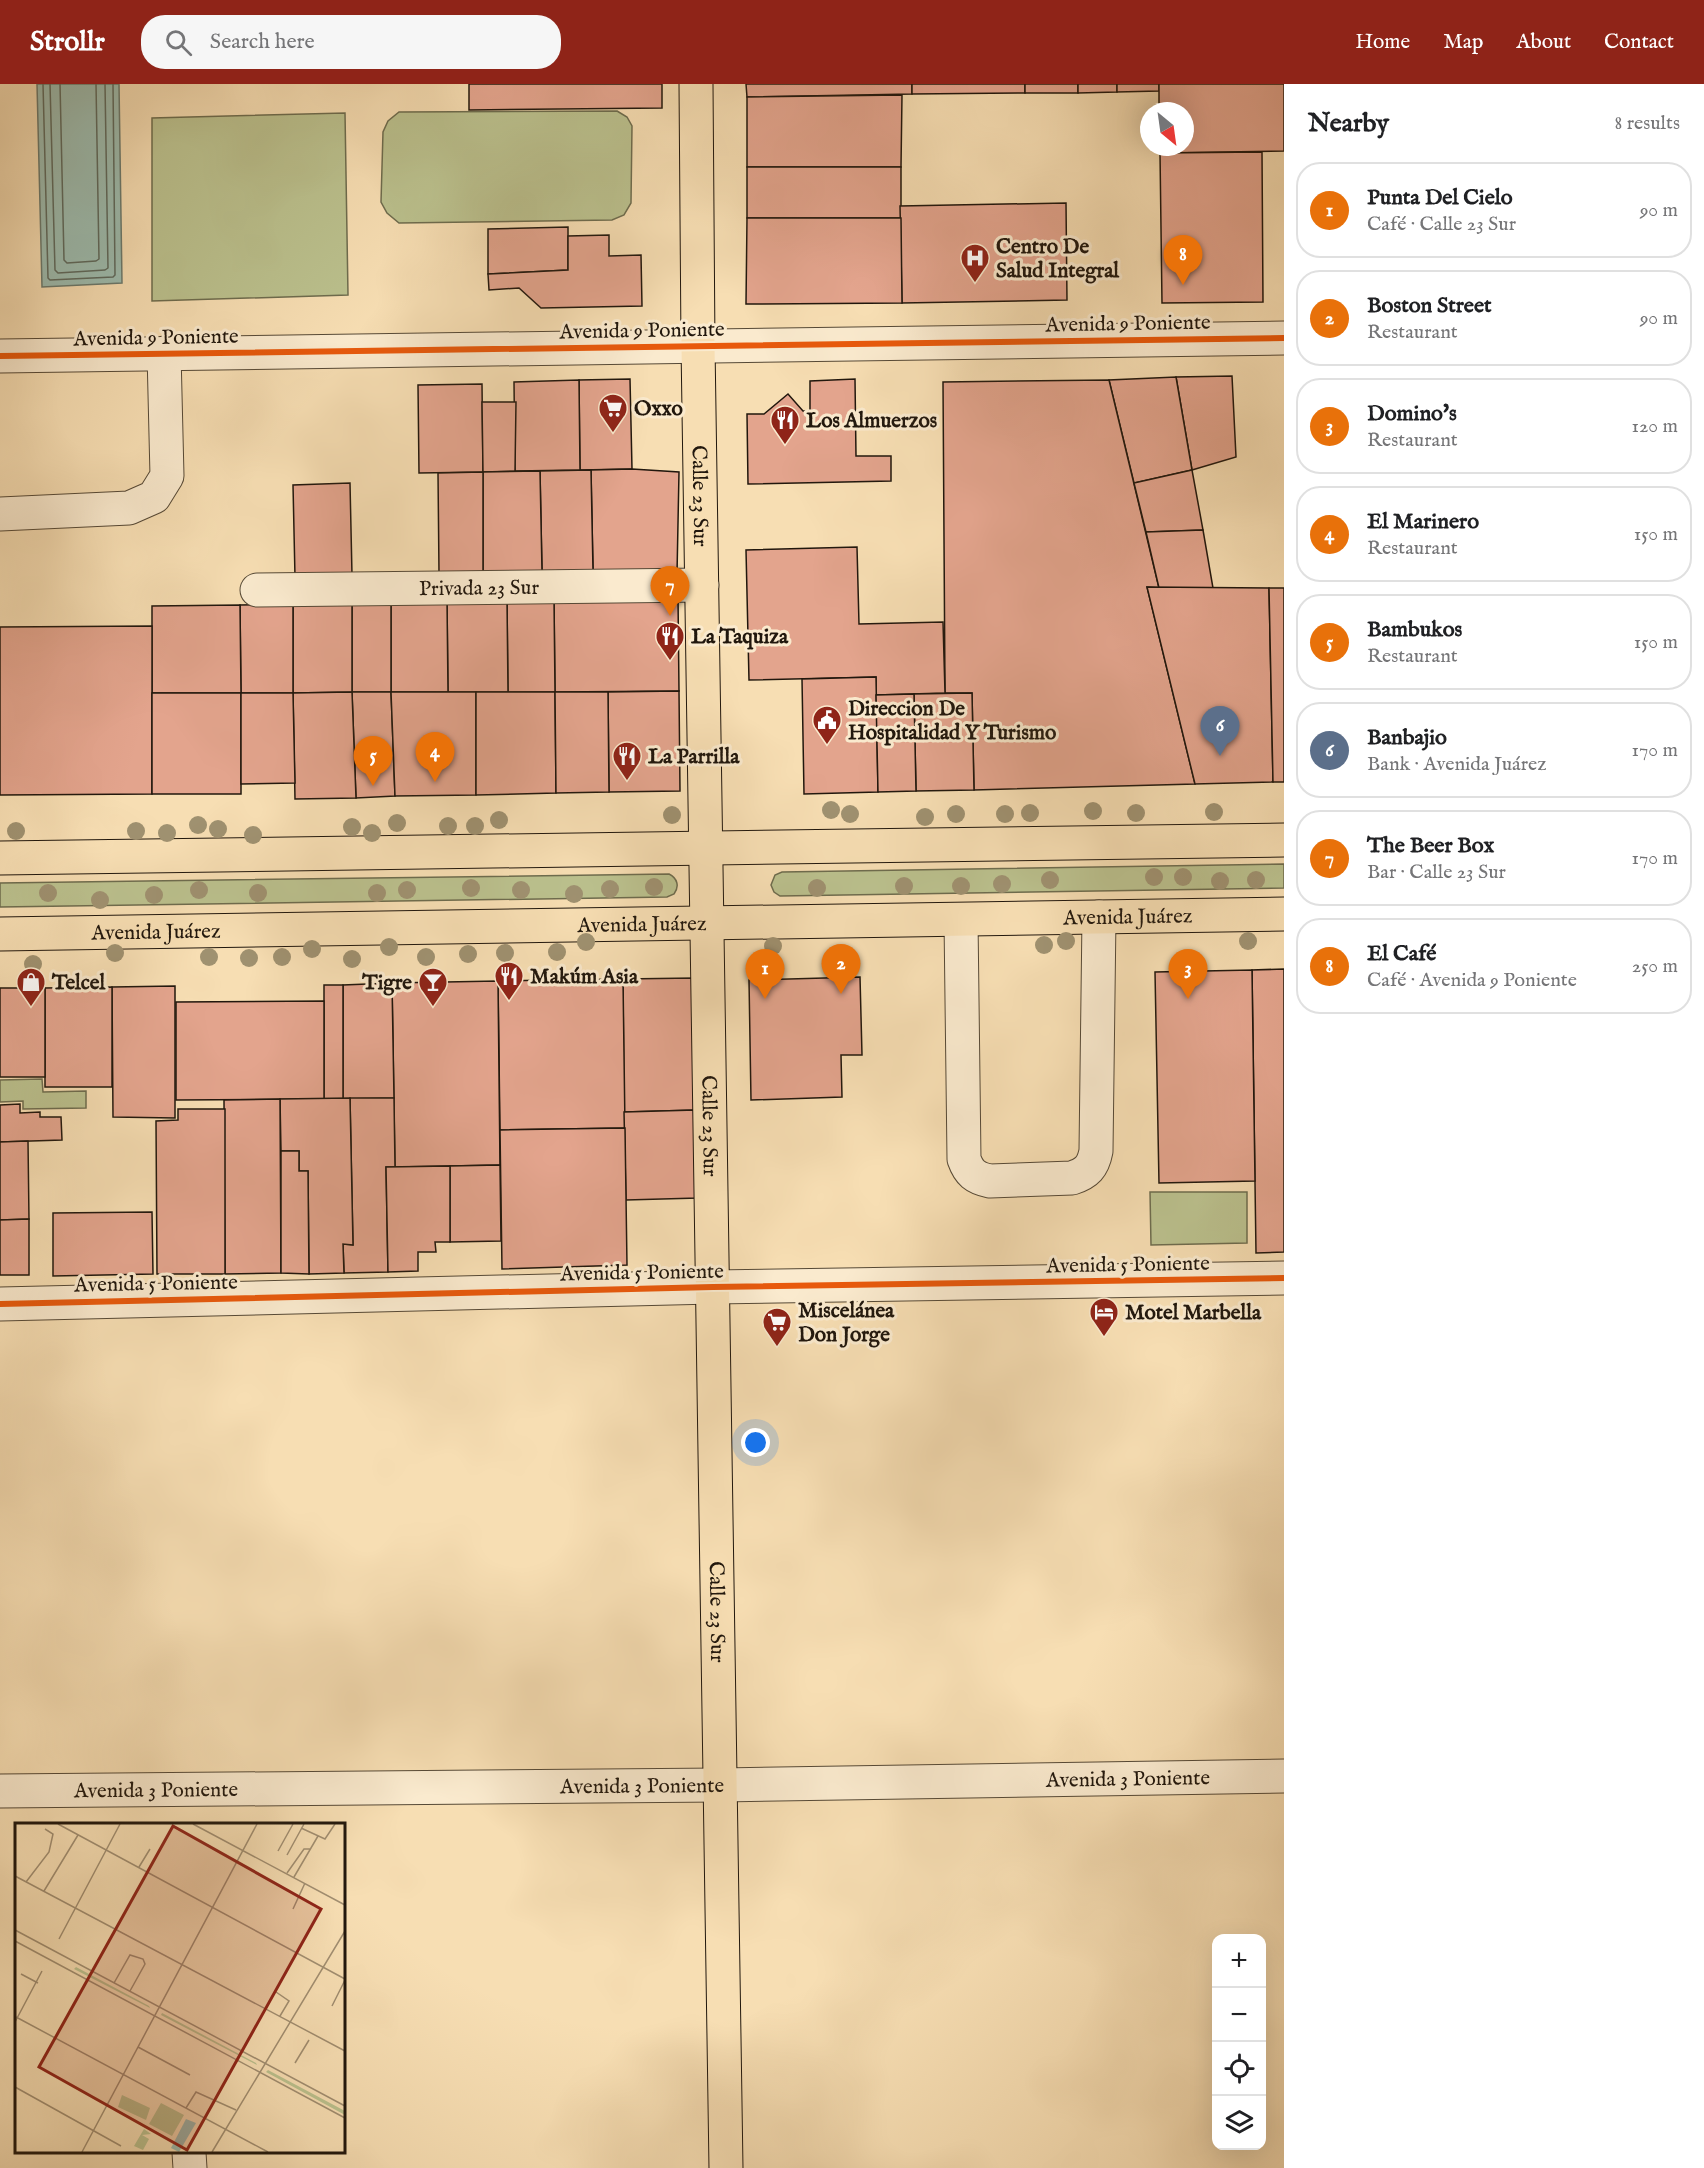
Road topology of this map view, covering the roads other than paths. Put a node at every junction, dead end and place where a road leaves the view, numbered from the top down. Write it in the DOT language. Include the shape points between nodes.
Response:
graph roads {
  1 [pos="696,84"];
  2 [pos="1284,338"];
  3 [pos="698,346"];
  4 [pos="164,353"];
  5 [pos="0,356"];
  6 [pos="0,514"];
  7 [pos="702,585"];
  8 [pos="257,590"];
  9 [pos="1284,840"];
  10 [pos="706,848"];
  11 [pos="0,858"];
  12 [pos="1284,914"];
  13 [pos="1099,917"];
  14 [pos="961,920"];
  15 [pos="707,923"];
  16 [pos="0,934"];
  17 [pos="1284,1278"];
  18 [pos="713,1287"];
  19 [pos="0,1304"];
  20 [pos="1284,1776"];
  21 [pos="720,1785"];
  22 [pos="0,1791"];
  23 [pos="189,2153"];
  24 [pos="190,2168"];
  25 [pos="726,2168"];
  1 -- 3 [label="main road, Calle 23 Sur"];
  2 -- 3 [label="street, Avenida 9 Poniente"];
  3 -- 4 [label="street, Avenida 9 Poniente"];
  3 -- 7 [label="main road, Calle 23 Sur"];
  4 -- 5 [label="street, Avenida 9 Poniente"];
  4 -- 6 [label="street" via="167,476 154,497 129,508"];
  7 -- 8 [label="street, Privada 23 Sur"];
  7 -- 10 [label="main road, Calle 23 Sur"];
  9 -- 10 [label="main road"];
  10 -- 11 [label="main road"];
  10 -- 15 [label="main road, Calle 23 Sur"];
  12 -- 13 [label="main road, Avenida Juárez"];
  13 -- 14 [label="main road, Avenida Juárez"];
  13 -- 14 [label="street" via="1093,1164 1084,1174 1072,1178 990,1181 977,1178 964,1159"];
  14 -- 15 [label="main road, Avenida Juárez"];
  15 -- 16 [label="main road, Avenida Juárez"];
  15 -- 18 [label="main road, Calle 23 Sur"];
  17 -- 18 [label="street, Avenida 5 Poniente"];
  18 -- 19 [label="street, Avenida 5 Poniente"];
  18 -- 21 [label="main road, Calle 23 Sur"];
  20 -- 21 [label="street, Avenida 3 Poniente"];
  21 -- 22 [label="street, Avenida 3 Poniente"];
  21 -- 25 [label="main road, Calle 23 Sur"];
  23 -- 24 [label="street"];
}
